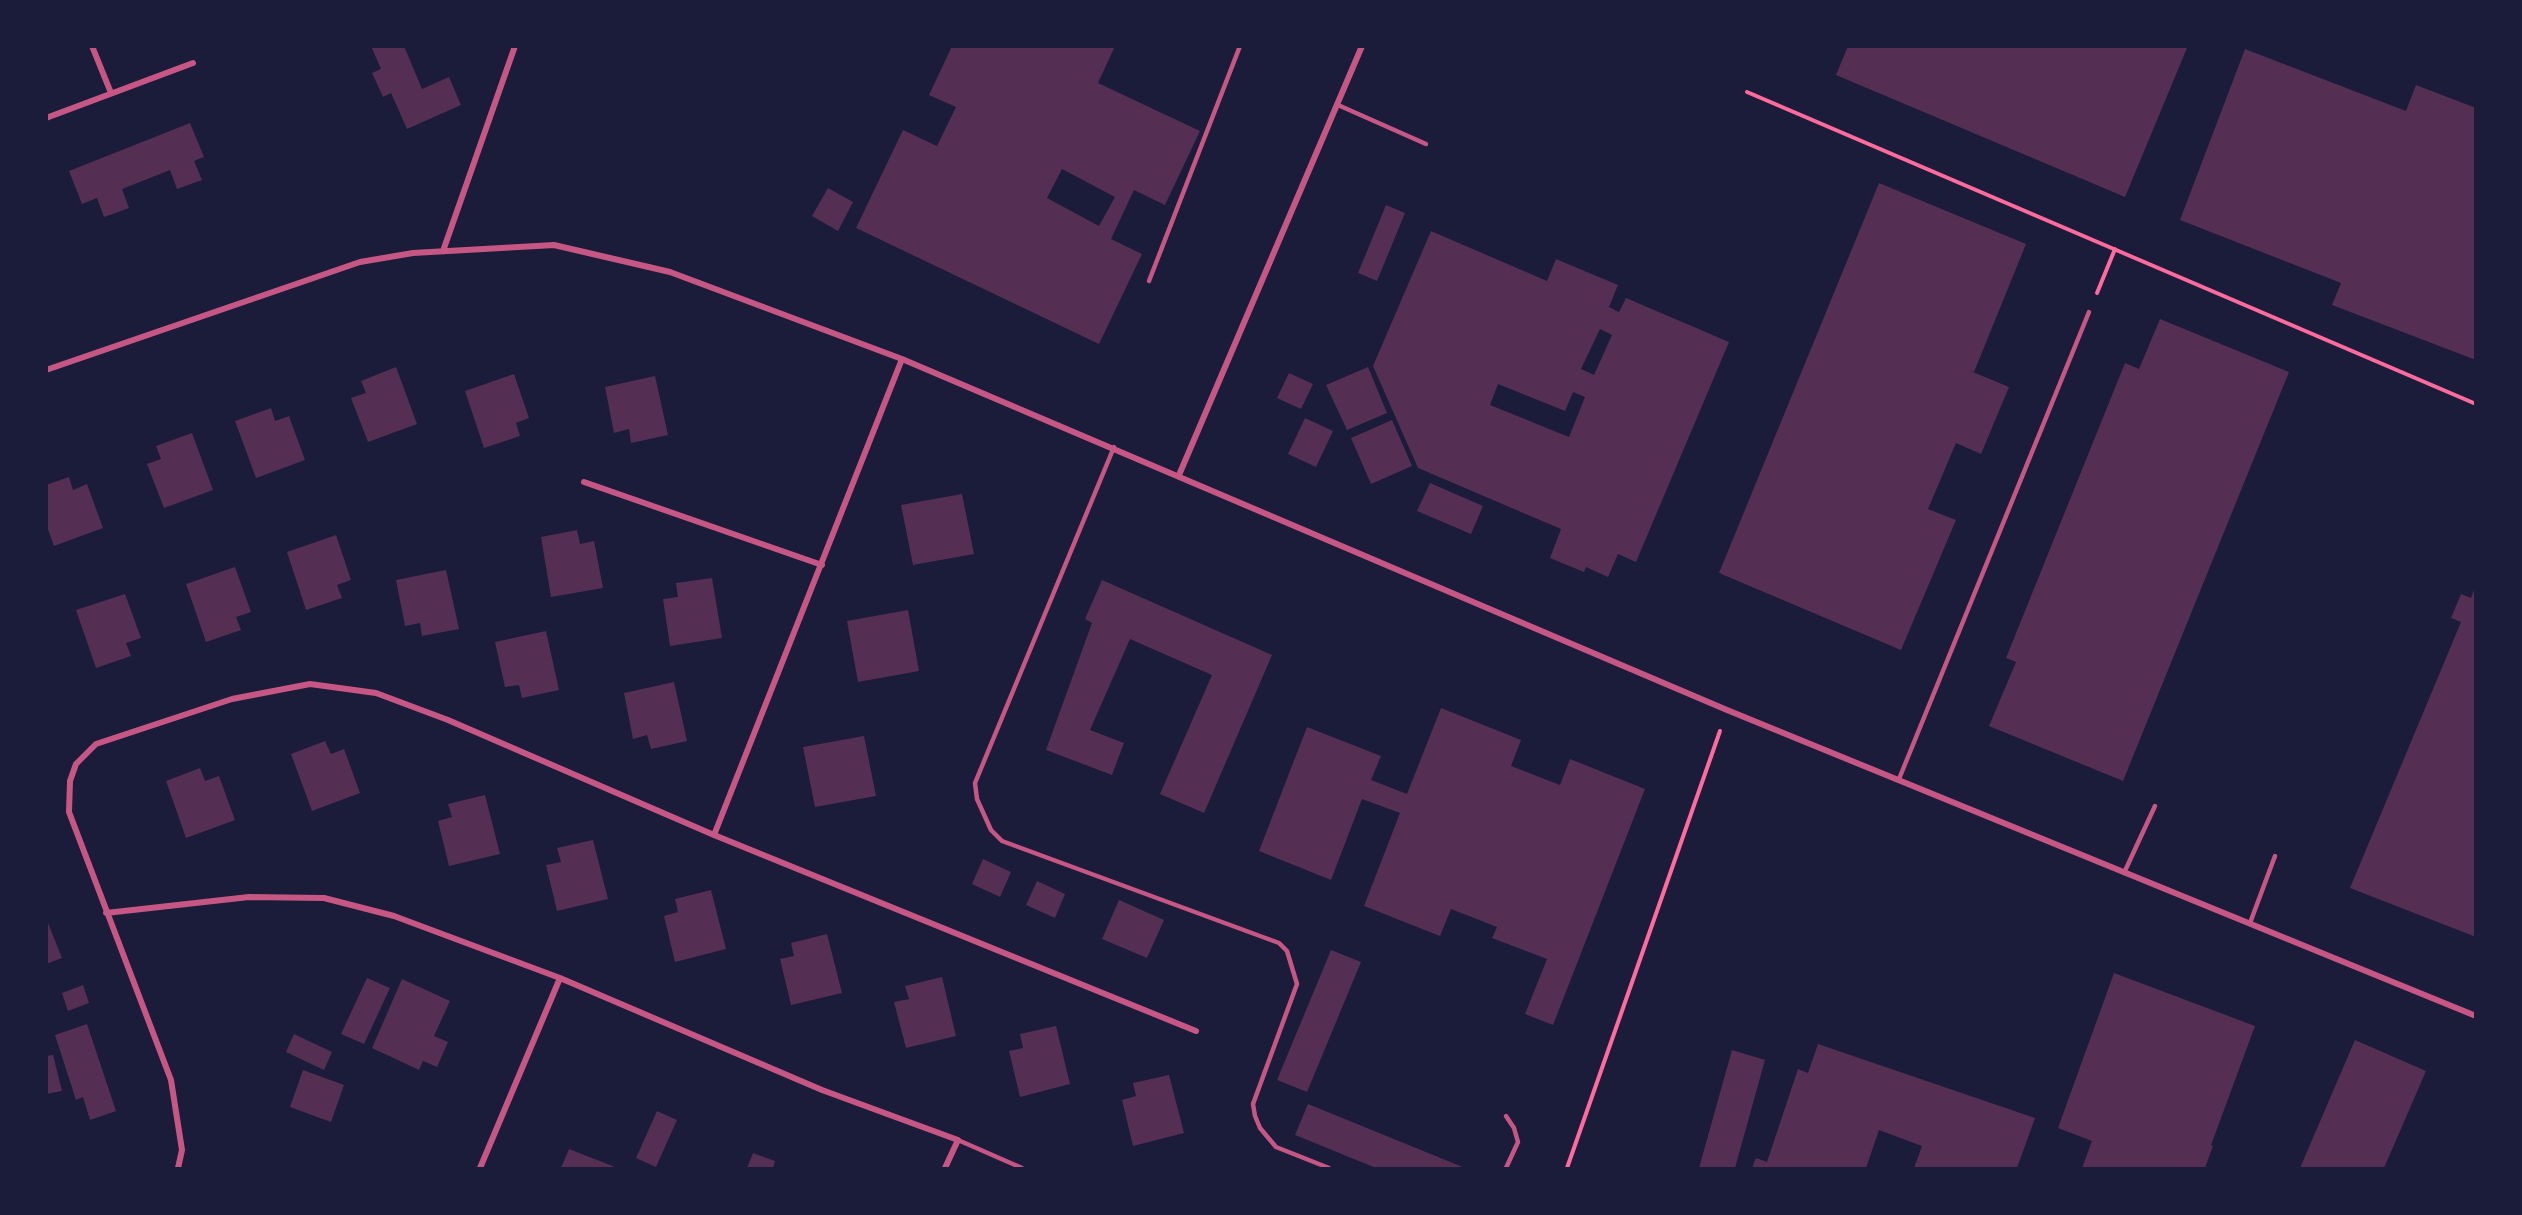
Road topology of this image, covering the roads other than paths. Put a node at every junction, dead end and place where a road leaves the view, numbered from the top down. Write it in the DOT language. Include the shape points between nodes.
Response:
graph roads {
  1 [pos="92,46"];
  2 [pos="514,46"];
  3 [pos="1240,46"];
  4 [pos="1362,46"];
  5 [pos="193,63"];
  6 [pos="111,93"];
  7 [pos="1338,105"];
  8 [pos="46,118"];
  9 [pos="1426,144"];
  10 [pos="443,252"];
  11 [pos="1149,281"];
  12 [pos="2089,312"];
  13 [pos="902,359"];
  14 [pos="46,370"];
  15 [pos="1114,447"];
  16 [pos="1179,475"];
  17 [pos="584,482"];
  18 [pos="822,565"];
  19 [pos="1899,779"];
  20 [pos="2155,806"];
  21 [pos="714,835"];
  22 [pos="2275,856"];
  23 [pos="2124,873"];
  24 [pos="106,914"];
  25 [pos="2250,923"];
  26 [pos="560,978"];
  27 [pos="2475,1016"];
  28 [pos="1196,1031"];
  29 [pos="1506,1116"];
  30 [pos="958,1140"];
  31 [pos="178,1168"];
  32 [pos="480,1168"];
  33 [pos="945,1168"];
  34 [pos="1022,1168"];
  35 [pos="1329,1168"];
  36 [pos="1506,1168"];
  1 -- 6 [label="street"];
  2 -- 10 [label="street"];
  3 -- 11 [label="lane"];
  4 -- 7 [label="street"];
  5 -- 6 [label="street"];
  6 -- 8 [label="street"];
  7 -- 9 [label="lane"];
  7 -- 16 [label="street"];
  10 -- 13 [label="street" via="554,245 670,272"];
  10 -- 14 [label="street" via="360,262"];
  12 -- 19 [label="lane"];
  13 -- 15 [label="street"];
  13 -- 18 [label="street"];
  15 -- 16 [label="street"];
  15 -- 35 [label="lane" via="975,783 977,799 991,830 1002,842 1279,942 1287,951 1297,984 1254,1110 1260,1128 1275,1147"];
  16 -- 19 [label="street" via="1727,710"];
  17 -- 18 [label="street"];
  18 -- 21 [label="street"];
  19 -- 23 [label="street"];
  20 -- 23 [label="lane"];
  21 -- 24 [label="street" via="376,693 310,684 232,699 96,744 76,764 70,781 69,812"];
  21 -- 28 [label="street"];
  22 -- 25 [label="lane"];
  23 -- 25 [label="street"];
  24 -- 26 [label="street" via="249,897 324,898 394,916"];
  24 -- 31 [label="street" via="171,1080 182,1150"];
  25 -- 27 [label="street"];
  26 -- 30 [label="street" via="822,1090"];
  26 -- 32 [label="street"];
  29 -- 36 [label="lane" via="1518,1142"];
  30 -- 33 [label="street"];
  30 -- 34 [label="lane"];
}
